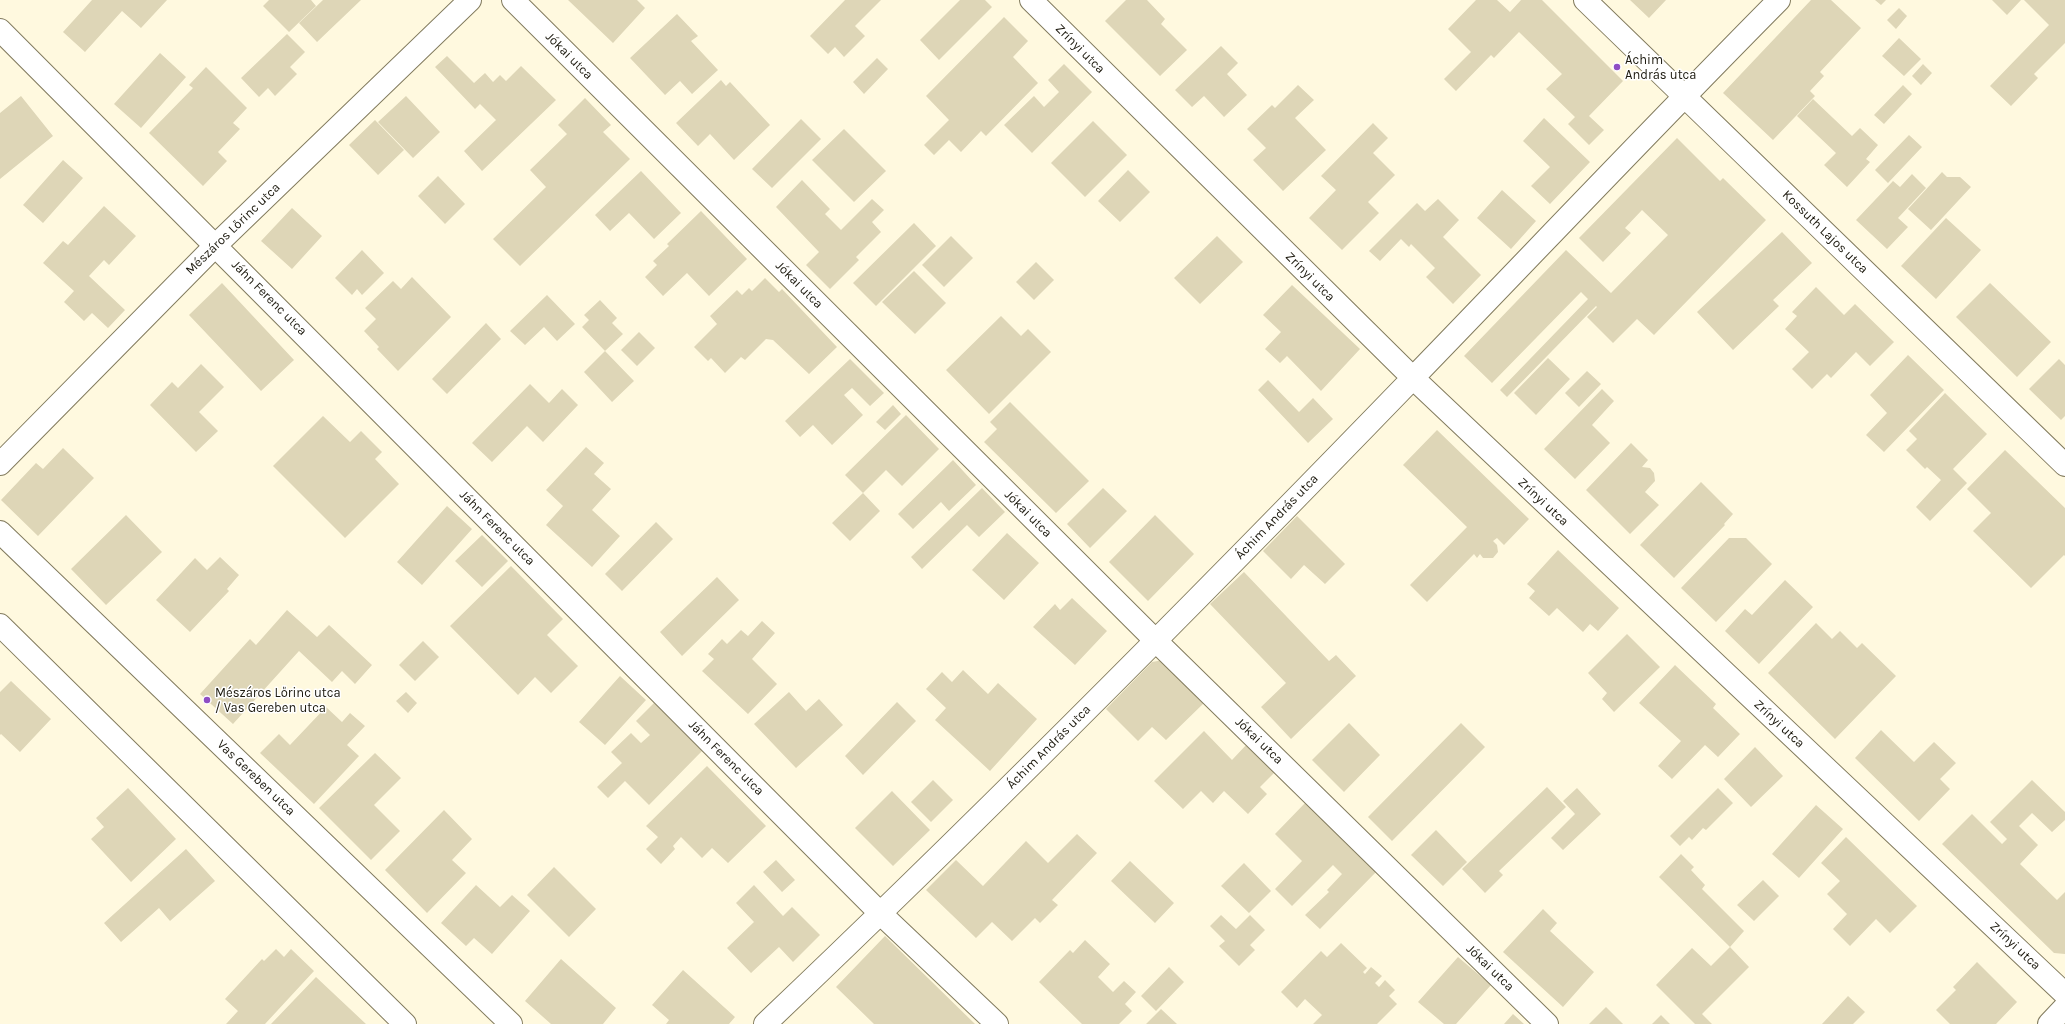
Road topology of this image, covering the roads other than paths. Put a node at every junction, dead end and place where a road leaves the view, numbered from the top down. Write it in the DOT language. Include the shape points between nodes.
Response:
graph roads {
  1 [pos="470,0"];
  2 [pos="513,0"];
  3 [pos="1031,0"];
  4 [pos="1585,0"];
  5 [pos="1779,0"];
  6 [pos="0,30"];
  7 [pos="1684,96"];
  8 [pos="216,245"];
  9 [pos="1413,378"];
  10 [pos="0,464"];
  11 [pos="2065,464"];
  12 [pos="0,532"];
  13 [pos="0,625"];
  14 [pos="1156,641"];
  15 [pos="881,914"];
  16 [pos="2065,994"];
  17 [pos="2065,1008"];
  18 [pos="405,1024"];
  19 [pos="511,1024"];
  20 [pos="765,1024"];
  21 [pos="997,1024"];
  22 [pos="1547,1024"];
  23 [pos="2049,1024"];
  1 -- 8 [label="street, Mészáros Lőrinc utca"];
  2 -- 14 [label="street, Jókai utca"];
  3 -- 9 [label="street, Zrínyi utca"];
  4 -- 7 [label="street, Kossuth Lajos utca"];
  5 -- 7 [label="street, Áchim András utca"];
  6 -- 8 [label="street, Jáhn Ferenc utca"];
  7 -- 9 [label="street, Áchim András utca"];
  7 -- 11 [label="street, Kossuth Lajos utca"];
  8 -- 10 [label="street, Mészáros Lőrinc utca"];
  8 -- 15 [label="street, Jáhn Ferenc utca"];
  9 -- 14 [label="street, Áchim András utca"];
  9 -- 16 [label="street, Zrínyi utca"];
  12 -- 19 [label="street, Vas Gereben utca"];
  13 -- 18 [label="street"];
  14 -- 15 [label="street, Áchim András utca"];
  14 -- 22 [label="street, Jókai utca"];
  15 -- 20 [label="street, Áchim András utca"];
  15 -- 21 [label="street, Jáhn Ferenc utca"];
  17 -- 23 [label="street"];
}
